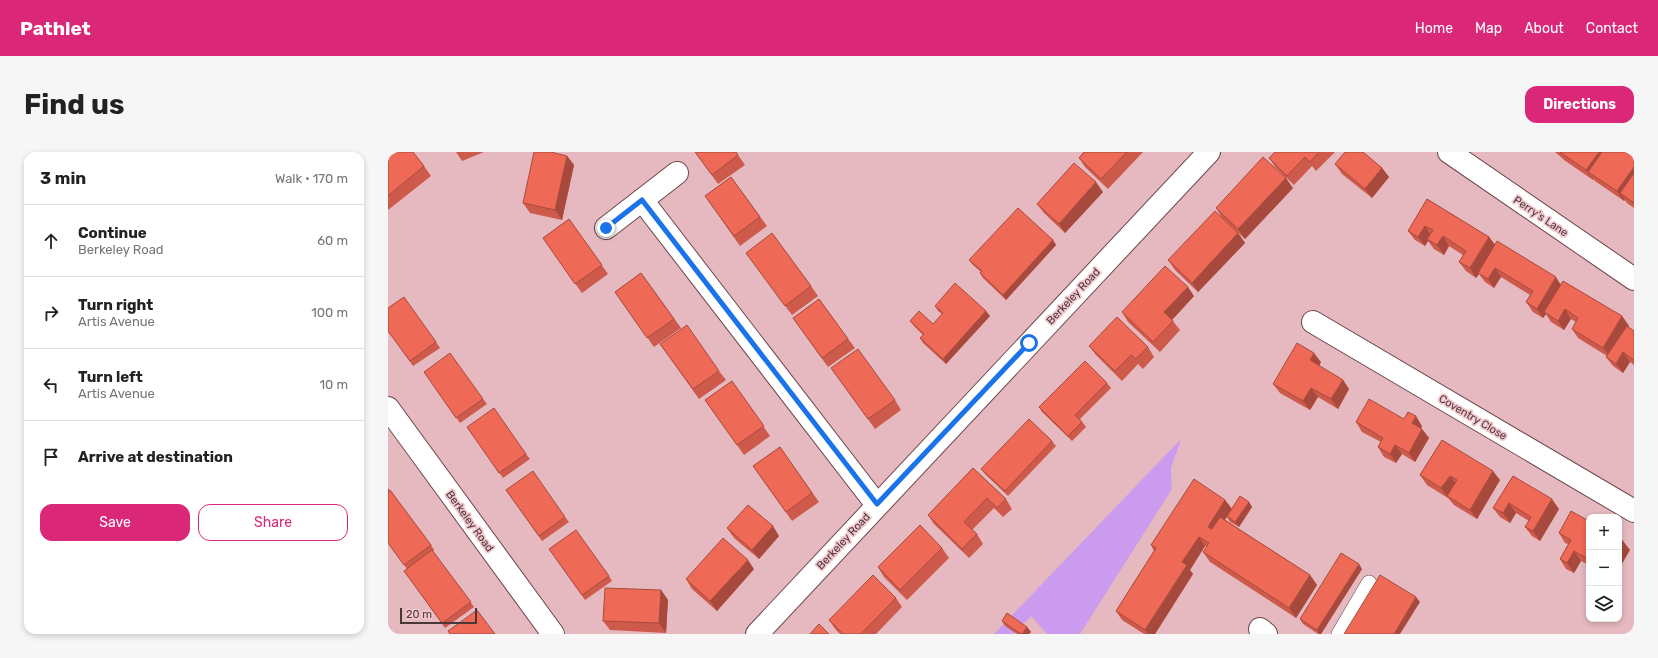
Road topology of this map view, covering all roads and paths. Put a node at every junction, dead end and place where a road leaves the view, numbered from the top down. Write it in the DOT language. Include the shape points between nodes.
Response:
graph roads {
  1 [pos="1209,152"];
  2 [pos="1449,152"];
  3 [pos="677,174"];
  4 [pos="642,200"];
  5 [pos="606,228"];
  6 [pos="1634,279"];
  7 [pos="1313,322"];
  8 [pos="388,408"];
  9 [pos="877,504"];
  10 [pos="1634,511"];
  11 [pos="1370,583"];
  12 [pos="552,634"];
  13 [pos="758,634"];
  14 [pos="1338,634"];
  1 -- 9 [label="street, Berkeley Road"];
  2 -- 6 [label="street, Perry's Lane"];
  3 -- 4 [label="street"];
  4 -- 5 [label="street"];
  4 -- 9 [label="street"];
  7 -- 10 [label="street, Coventry Close"];
  8 -- 12 [label="street, Berkeley Road"];
  9 -- 13 [label="street, Berkeley Road"];
  11 -- 14 [label="lane"];
}
